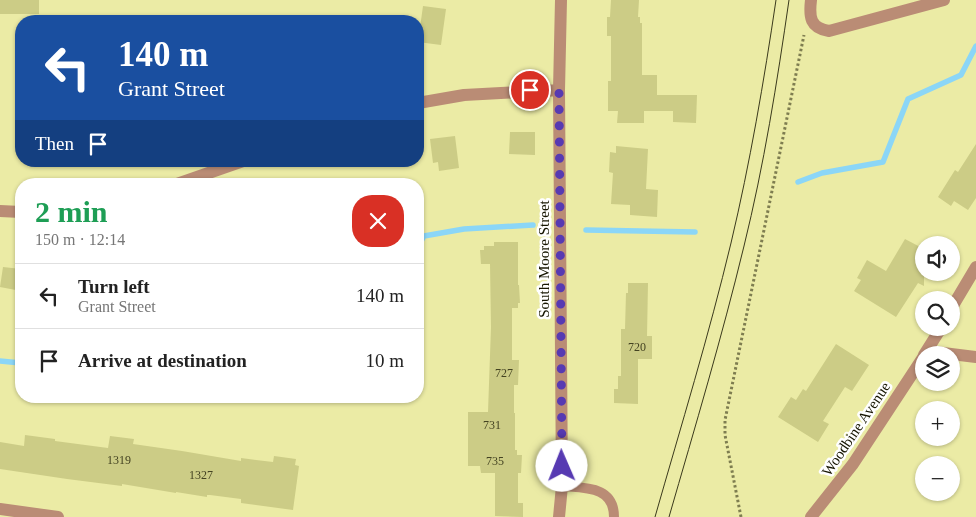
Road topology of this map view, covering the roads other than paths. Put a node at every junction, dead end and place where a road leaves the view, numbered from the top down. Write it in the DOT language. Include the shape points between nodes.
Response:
graph roads {
  1 [pos="561,0"];
  2 [pos="811,0"];
  3 [pos="944,0"];
  4 [pos="559,90"];
  5 [pos="424,101"];
  6 [pos="226,167"];
  7 [pos="194,178"];
  8 [pos="0,211"];
  9 [pos="15,212"];
  10 [pos="976,267"];
  11 [pos="960,294"];
  12 [pos="960,356"];
  13 [pos="976,357"];
  14 [pos="915,369"];
  15 [pos="562,486"];
  16 [pos="0,509"];
  17 [pos="58,517"];
  18 [pos="559,517"];
  19 [pos="614,517"];
  20 [pos="811,517"];
  1 -- 4 [label="street, South Moore Street"];
  2 -- 3 [label="street" via="812,23 818,29 829,31"];
  4 -- 5 [label="street" via="464,95"];
  4 -- 15 [label="street, South Moore Street"];
  6 -- 7 [label="street"];
  8 -- 9 [label="street"];
  10 -- 11 [label="street"];
  12 -- 13 [label="street"];
  14 -- 20 [label="street, Woodbine Avenue" via="853,464"];
  15 -- 18 [label="street, South Moore Street"];
  15 -- 19 [label="lane" via="592,489 607,496 614,509"];
  16 -- 17 [label="street"];
}
